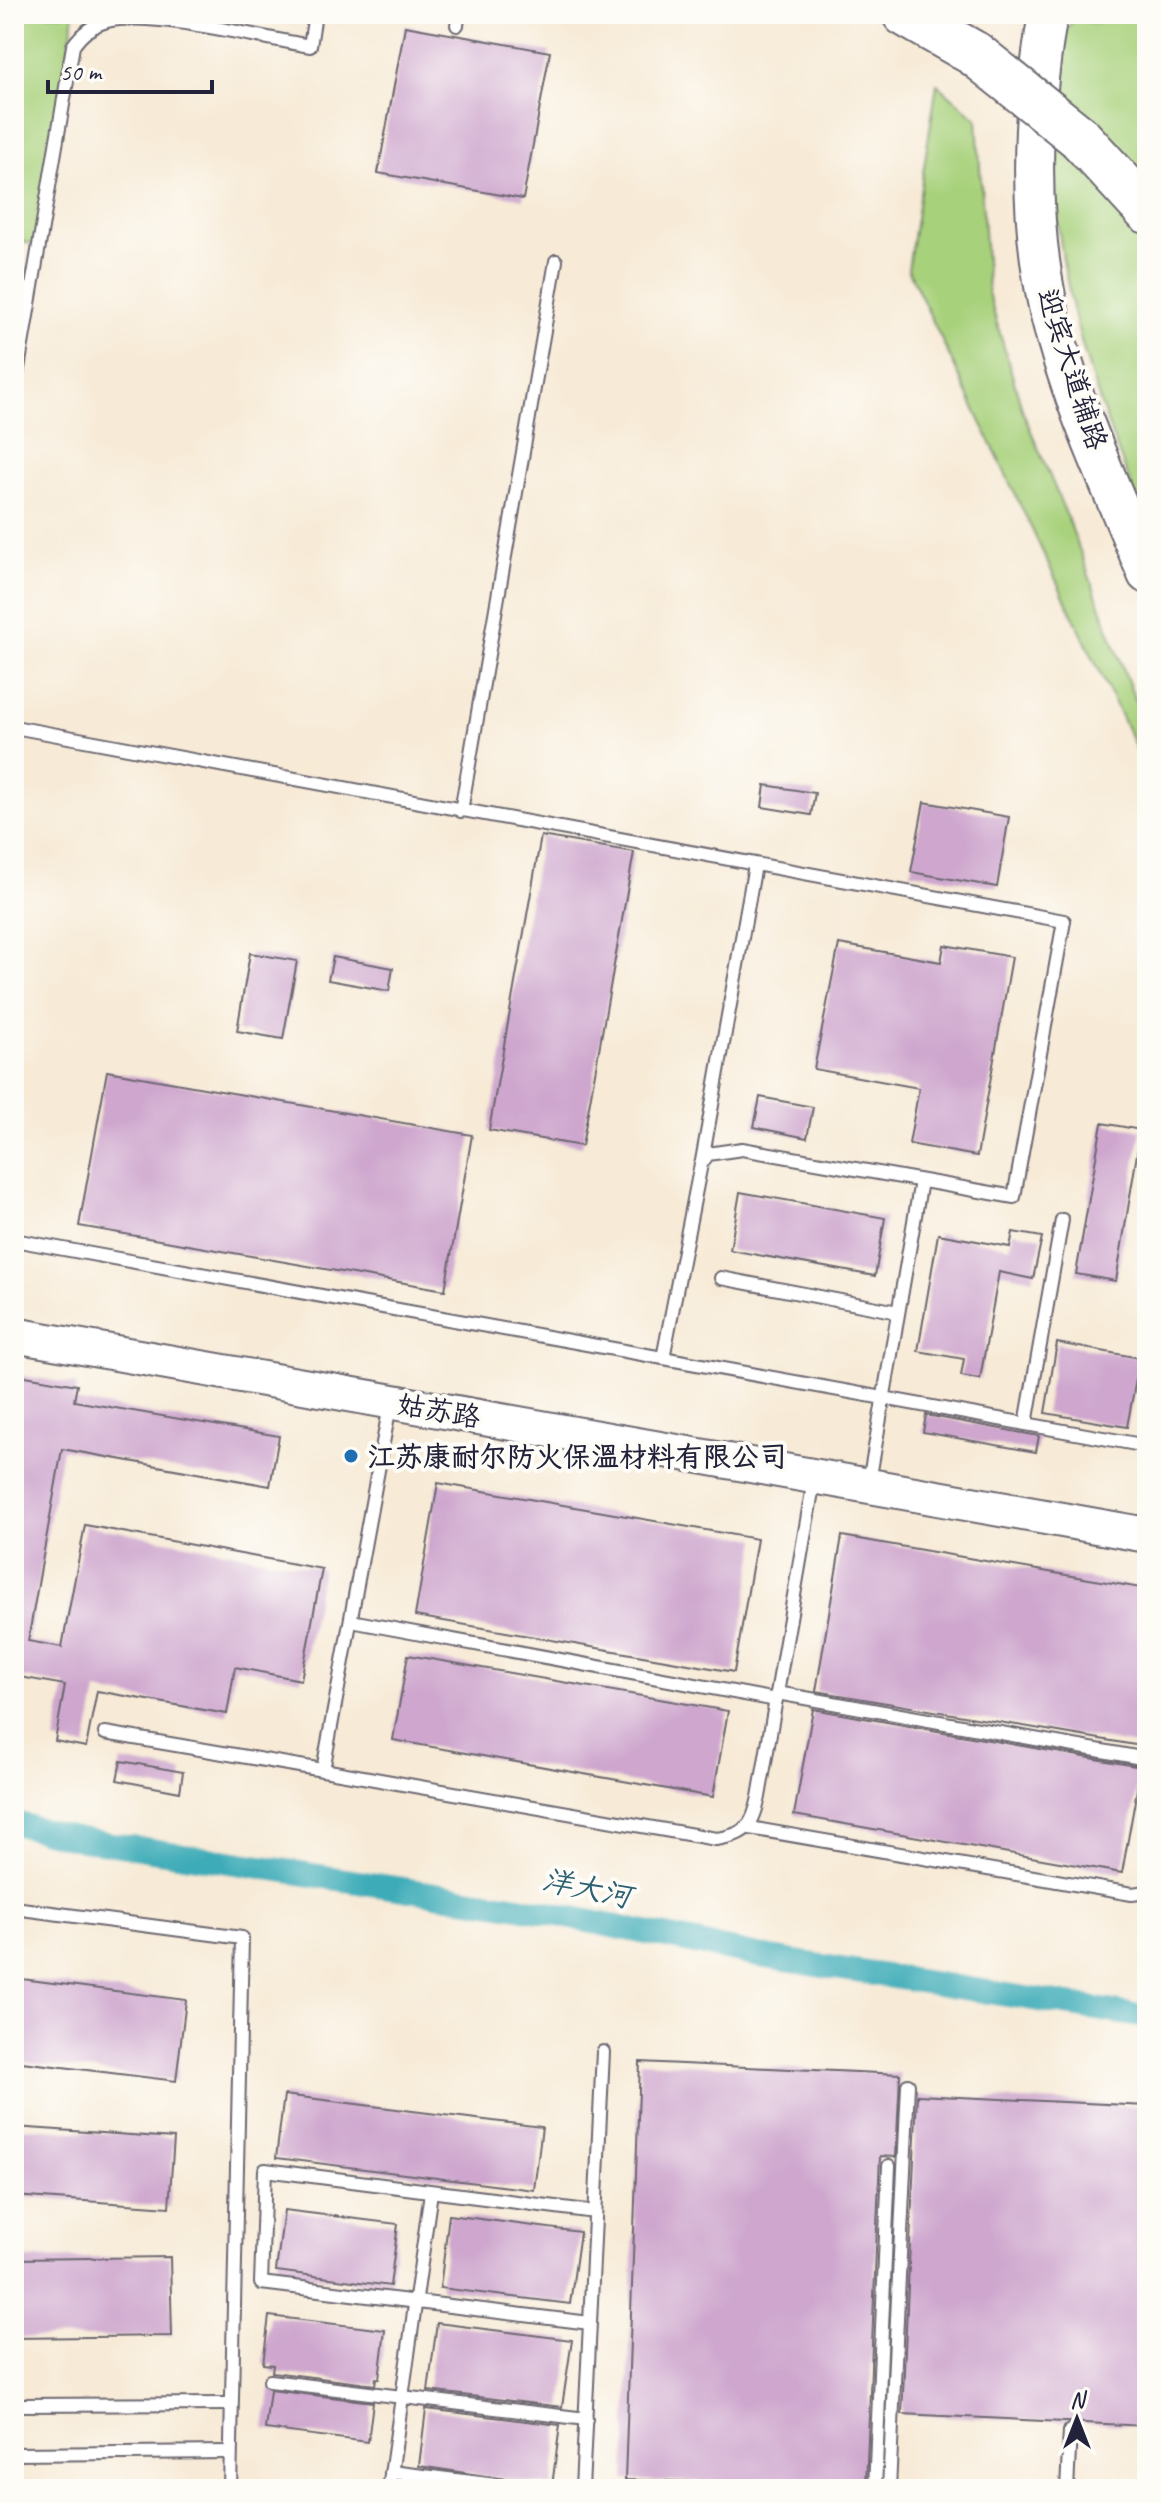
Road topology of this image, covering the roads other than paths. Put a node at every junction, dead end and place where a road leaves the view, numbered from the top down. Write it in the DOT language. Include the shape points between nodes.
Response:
graph roads {
  1 [pos="315,14"];
  2 [pos="905,14"];
  3 [pos="1048,14"];
  4 [pos="1147,211"];
  5 [pos="556,261"];
  6 [pos="14,392"];
  7 [pos="1147,574"];
  8 [pos="14,727"];
  9 [pos="461,811"];
  10 [pos="755,865"];
  11 [pos="701,1164"];
  12 [pos="921,1181"];
  13 [pos="1062,1220"];
  14 [pos="14,1240"];
  15 [pos="721,1278"];
  16 [pos="898,1312"];
  17 [pos="14,1335"];
  18 [pos="663,1358"];
  19 [pos="884,1398"];
  20 [pos="390,1402"];
  21 [pos="1026,1424"];
  22 [pos="1147,1446"];
  23 [pos="814,1476"];
  24 [pos="868,1486"];
  25 [pos="1147,1535"];
  26 [pos="351,1621"];
  27 [pos="776,1697"];
  28 [pos="105,1733"];
  29 [pos="1147,1759"];
  30 [pos="323,1770"];
  31 [pos="750,1828"];
  32 [pos="1147,1892"];
  33 [pos="14,1908"];
  34 [pos="603,2052"];
  35 [pos="908,2085"];
  36 [pos="889,2166"];
  37 [pos="431,2192"];
  38 [pos="595,2212"];
  39 [pos="415,2302"];
  40 [pos="590,2323"];
  41 [pos="270,2381"];
  42 [pos="402,2397"];
  43 [pos="231,2404"];
  44 [pos="14,2405"];
  45 [pos="586,2419"];
  46 [pos="1070,2431"];
  47 [pos="230,2452"];
  48 [pos="14,2454"];
  49 [pos="391,2472"];
  50 [pos="230,2489"];
  51 [pos="389,2489"];
  52 [pos="528,2489"];
  53 [pos="582,2489"];
  54 [pos="875,2489"];
  55 [pos="889,2489"];
  56 [pos="1067,2489"];
  1 -- 6 [label="lane" via="310,46 139,19 110,20 81,35 73,46"];
  2 -- 4 [label="highway, bridge" via="975,54 1079,137"];
  3 -- 7 [label="main road, 迎宾大道辅路" via="1033,115 1039,257 1073,388"];
  5 -- 9 [label="lane"];
  8 -- 9 [label="lane"];
  9 -- 10 [label="lane"];
  10 -- 11 [label="lane"];
  10 -- 12 [label="lane" via="1064,921 1014,1197"];
  11 -- 12 [label="lane" via="708,1154 742,1149"];
  11 -- 18 [label="lane"];
  12 -- 16 [label="lane"];
  13 -- 21 [label="lane"];
  14 -- 18 [label="lane"];
  15 -- 16 [label="lane"];
  16 -- 19 [label="lane"];
  17 -- 20 [label="street, 姑苏路"];
  18 -- 19 [label="lane"];
  19 -- 21 [label="lane"];
  19 -- 24 [label="lane"];
  20 -- 23 [label="street, 姑苏路"];
  20 -- 26 [label="lane"];
  21 -- 22 [label="lane"];
  23 -- 24 [label="street, 姑苏路"];
  23 -- 27 [label="lane"];
  24 -- 25 [label="street, 姑苏路"];
  26 -- 27 [label="lane"];
  26 -- 30 [label="lane"];
  27 -- 29 [label="lane"];
  27 -- 31 [label="lane"];
  28 -- 30 [label="lane"];
  30 -- 31 [label="lane" via="716,1839"];
  31 -- 32 [label="lane" via="1132,1894"];
  33 -- 43 [label="lane" via="242,1938"];
  34 -- 38 [label="lane"];
  35 -- 55 [label="lane"];
  36 -- 54 [label="lane"];
  37 -- 38 [label="lane"];
  37 -- 39 [label="lane"];
  37 -- 39 [label="lane" via="265,2170 261,2283"];
  38 -- 40 [label="lane"];
  39 -- 40 [label="lane"];
  39 -- 42 [label="lane"];
  40 -- 45 [label="lane"];
  41 -- 42 [label="lane"];
  42 -- 45 [label="lane"];
  42 -- 49 [label="lane"];
  43 -- 44 [label="lane"];
  43 -- 47 [label="lane"];
  45 -- 53 [label="lane"];
  46 -- 56 [label="lane"];
  47 -- 48 [label="lane"];
  47 -- 50 [label="lane"];
  49 -- 51 [label="lane"];
  49 -- 52 [label="lane"];
}
